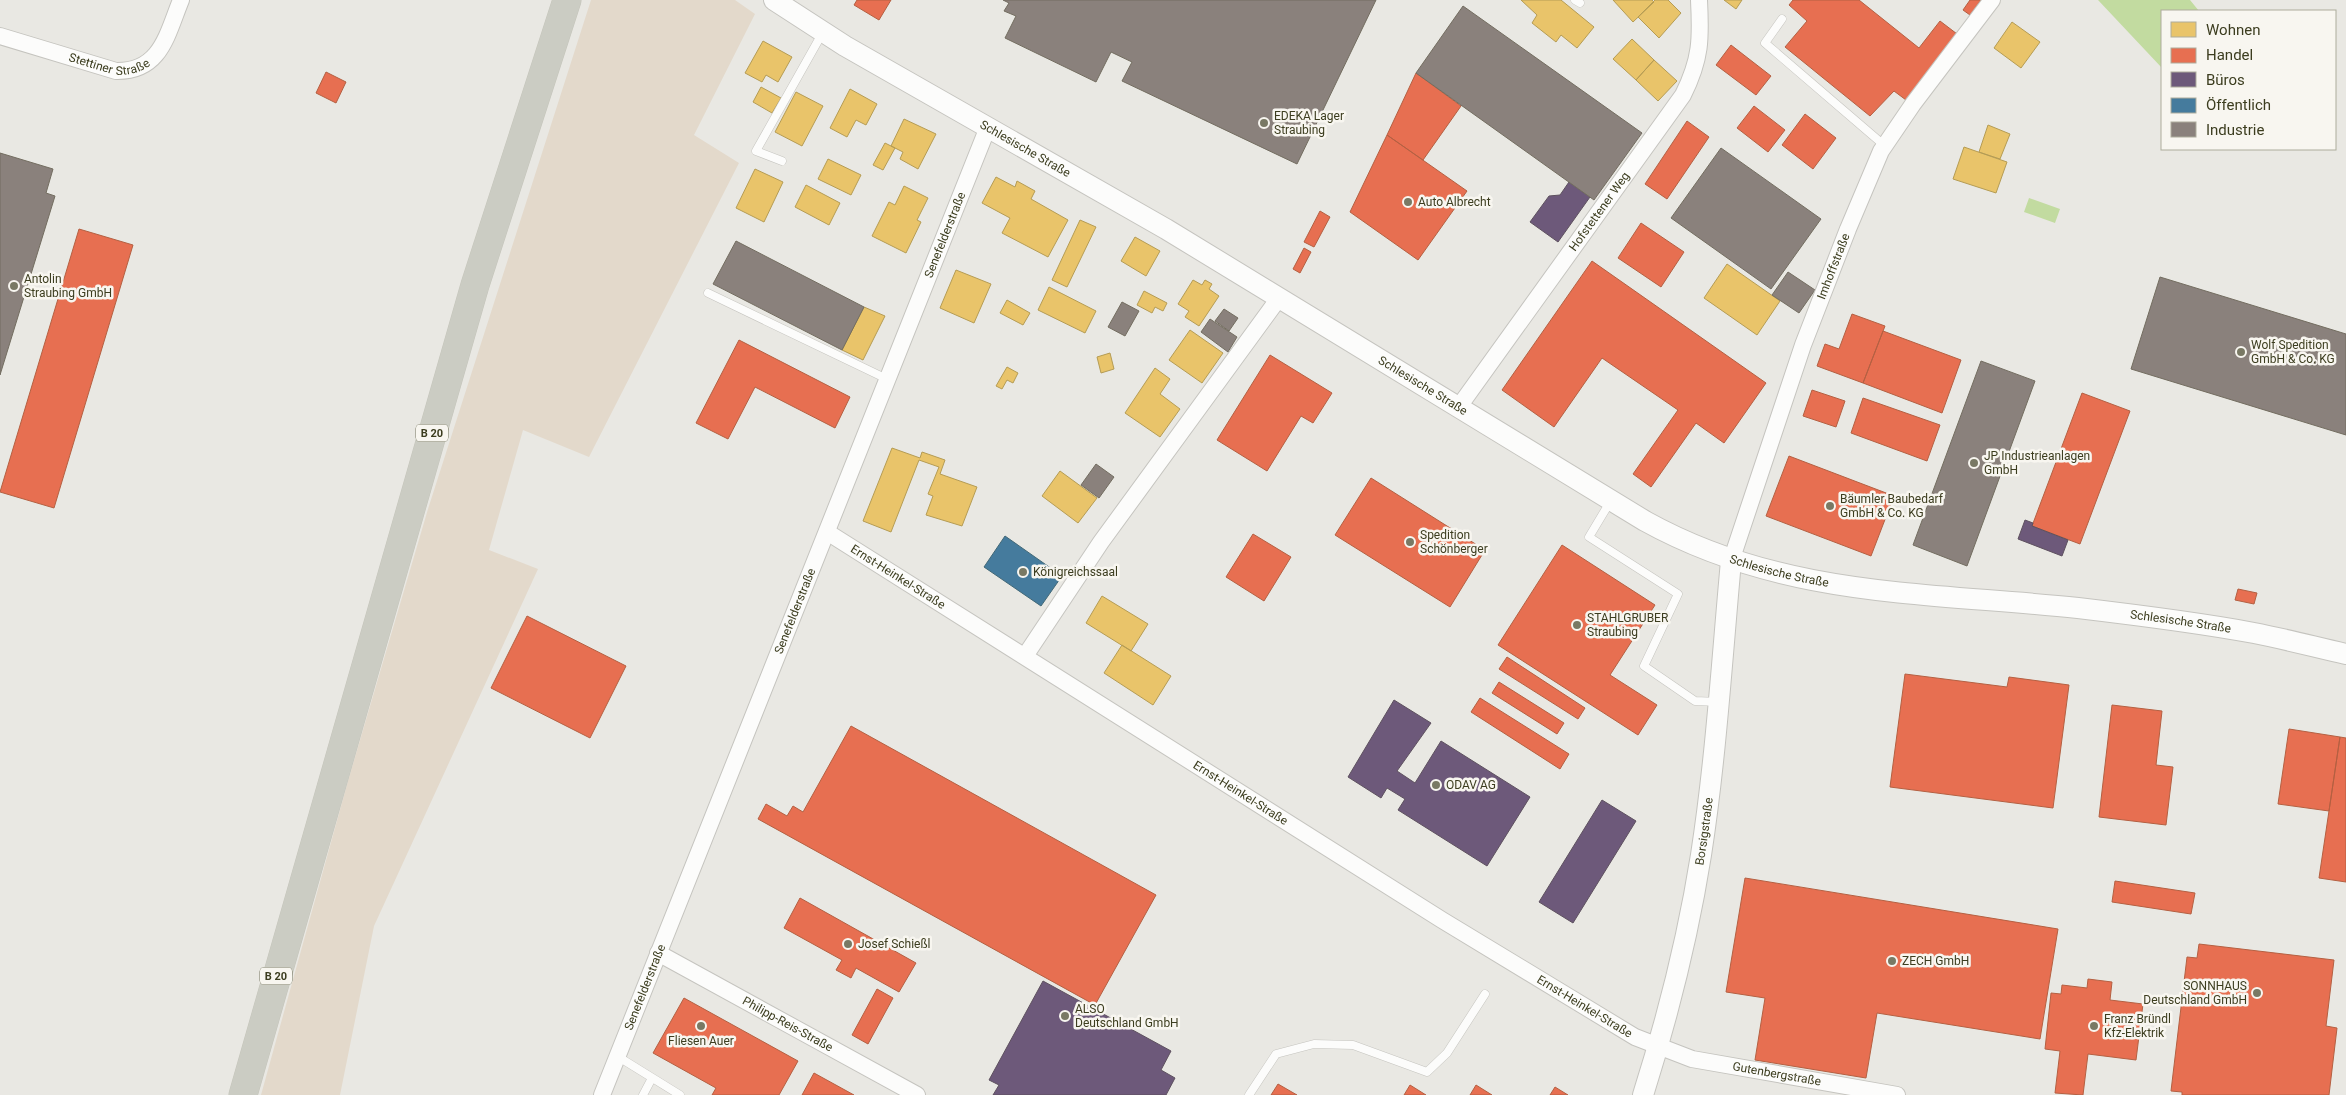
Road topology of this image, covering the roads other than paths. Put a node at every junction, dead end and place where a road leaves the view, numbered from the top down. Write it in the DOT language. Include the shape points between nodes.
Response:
graph roads {
  1 [pos="182,0"];
  2 [pos="567,0"];
  3 [pos="774,0"];
  4 [pos="1699,0"];
  5 [pos="1992,0"];
  6 [pos="1782,19"];
  7 [pos="823,32"];
  8 [pos="0,36"];
  9 [pos="988,127"];
  10 [pos="1885,146"];
  11 [pos="782,161"];
  12 [pos="708,293"];
  13 [pos="1279,298"];
  14 [pos="887,379"];
  15 [pos="1458,408"];
  16 [pos="1612,500"];
  17 [pos="827,532"];
  18 [pos="1731,560"];
  19 [pos="2346,654"];
  20 [pos="1025,656"];
  21 [pos="1719,702"];
  22 [pos="658,952"];
  23 [pos="1485,994"];
  24 [pos="1658,1046"];
  25 [pos="617,1056"];
  26 [pos="652,1078"];
  27 [pos="243,1091"];
  28 [pos="602,1095"];
  29 [pos="643,1095"];
  30 [pos="680,1095"];
  31 [pos="917,1095"];
  32 [pos="1248,1095"];
  33 [pos="1643,1095"];
  34 [pos="1897,1095"];
  1 -- 8 [label="street, Stettiner Straße" via="160,50 152,60 131,72 116,71"];
  2 -- 27 [label="highway, B 20" via="475,285"];
  3 -- 7 [label="street, Schlesische Straße"];
  4 -- 15 [label="street, Hofstettener Weg" via="1700,50 1694,73 1683,95"];
  5 -- 10 [label="street, Imhoffstraße"];
  6 -- 10 [label="lane" via="1766,43"];
  7 -- 9 [label="street, Schlesische Straße"];
  7 -- 11 [label="lane" via="756,151"];
  9 -- 13 [label="street, Schlesische Straße" via="1166,228"];
  9 -- 14 [label="street, Senefelderstraße"];
  10 -- 18 [label="street, Imhoffstraße" via="1802,345"];
  12 -- 14 [label="lane"];
  13 -- 15 [label="street, Schlesische Straße"];
  13 -- 20 [label="street" via="1101,542"];
  14 -- 17 [label="street, Senefelderstraße"];
  15 -- 16 [label="street, Schlesische Straße"];
  16 -- 18 [label="street, Schlesische Straße" via="1671,536"];
  16 -- 21 [label="lane" via="1589,537 1678,594 1644,666 1694,701"];
  17 -- 20 [label="street, Ernst-Heinkel-Straße"];
  17 -- 22 [label="street, Senefelderstraße"];
  18 -- 19 [label="street, Schlesische Straße" via="1843,587 2077,608 2168,620 2255,633"];
  18 -- 21 [label="street, Borsigstraße"];
  20 -- 24 [label="street, Ernst-Heinkel-Straße" via="1551,987 1635,1037"];
  21 -- 24 [label="street, Borsigstraße" via="1701,856 1676,983"];
  22 -- 25 [label="street, Senefelderstraße"];
  22 -- 31 [label="street, Philipp-Reis-Straße"];
  23 -- 32 [label="lane" via="1447,1053 1427,1072 1353,1045 1314,1044 1276,1054"];
  24 -- 33 [label="street, Borsigstraße"];
  24 -- 34 [label="street, Gutenbergstraße" via="1692,1059"];
  25 -- 26 [label="lane"];
  25 -- 28 [label="street, Senefelderstraße"];
  26 -- 29 [label="lane"];
  26 -- 30 [label="lane"];
}
